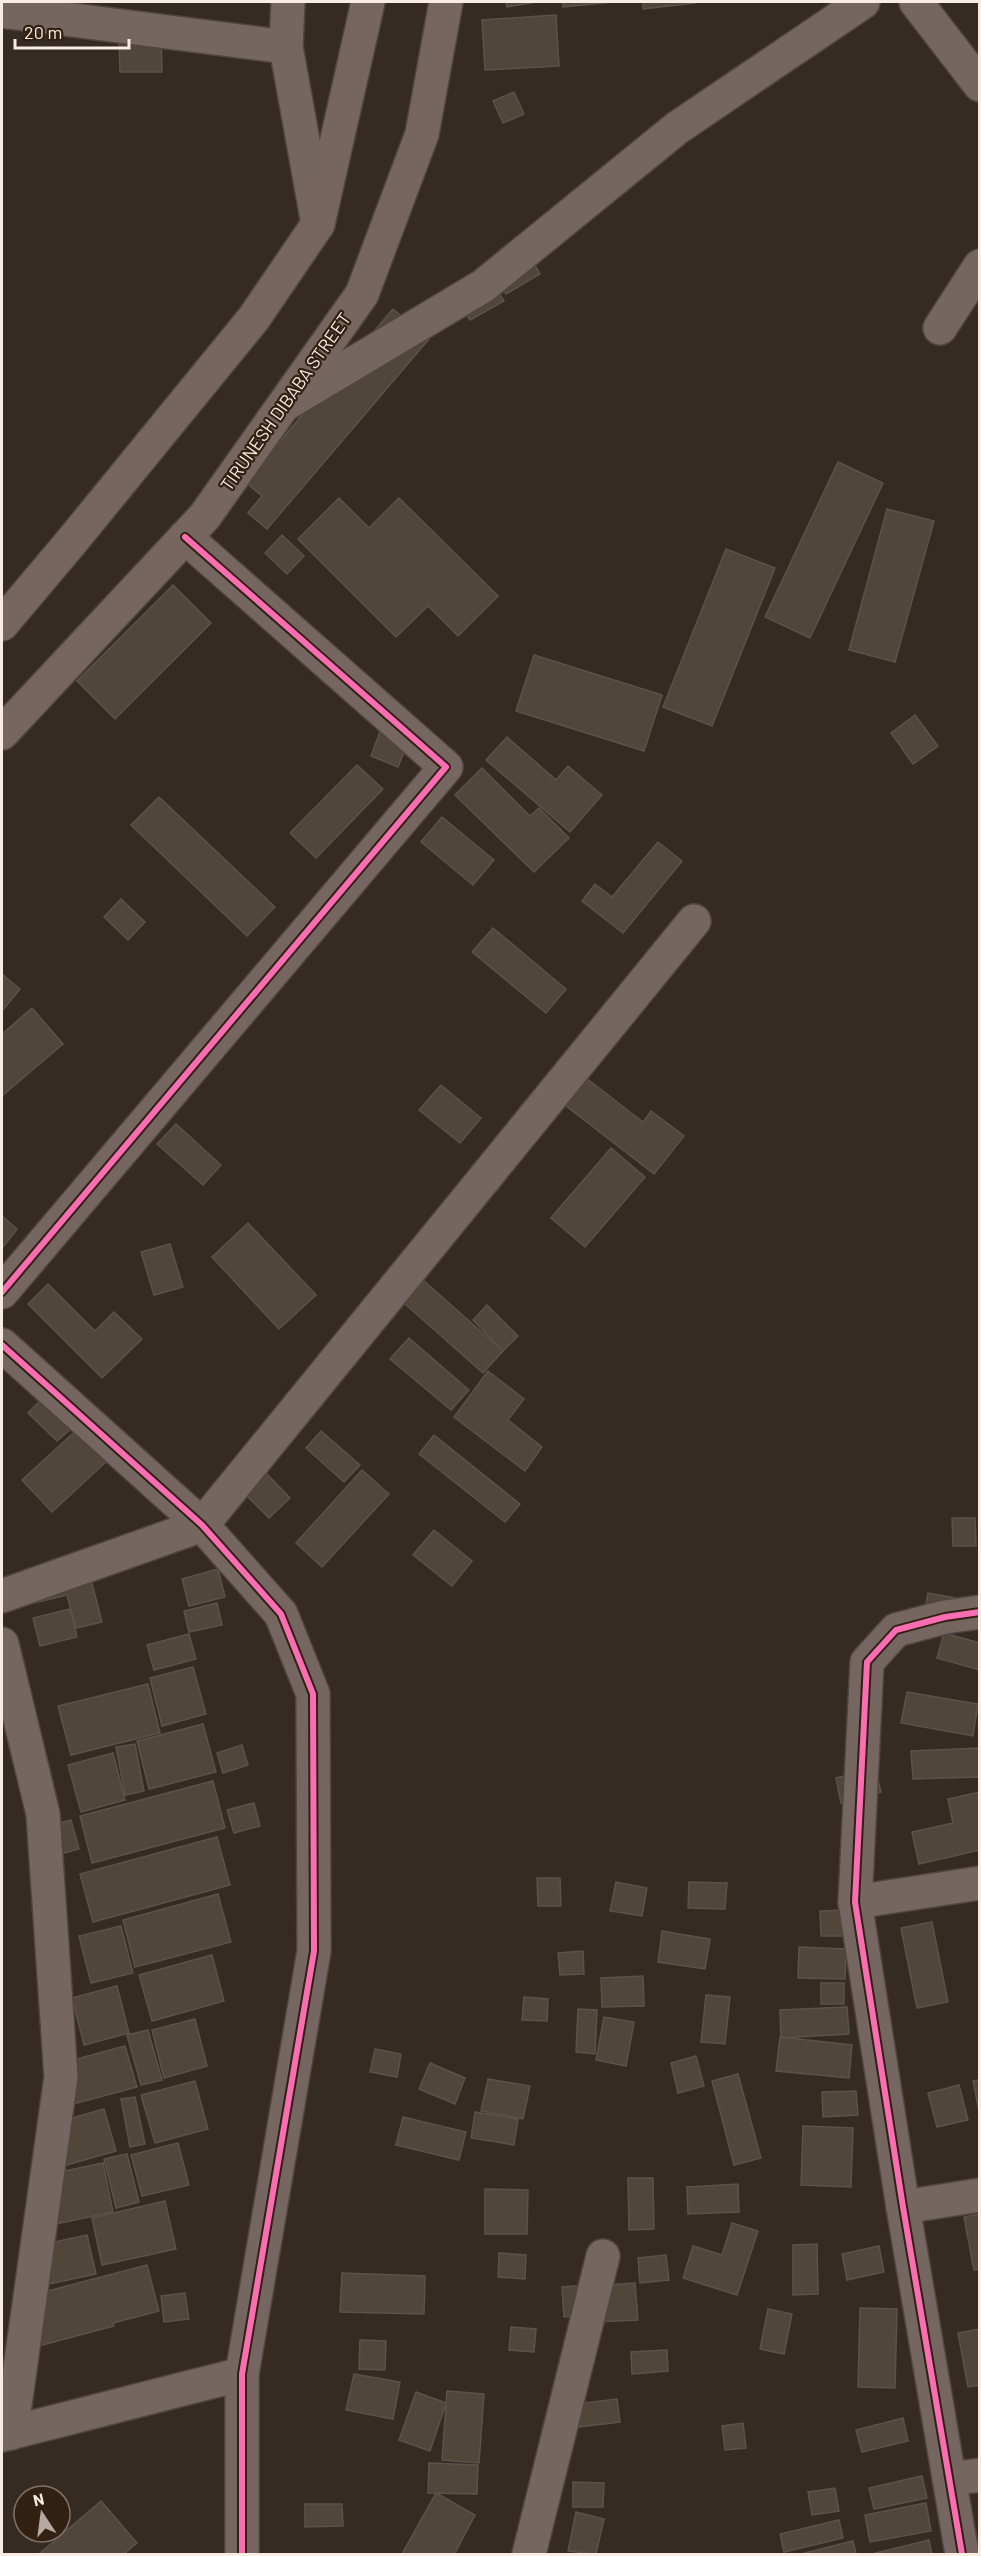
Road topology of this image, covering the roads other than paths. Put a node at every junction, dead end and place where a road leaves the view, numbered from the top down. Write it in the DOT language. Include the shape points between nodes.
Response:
graph roads {
  1 [pos="288,2"];
  2 [pos="368,2"];
  3 [pos="446,2"];
  4 [pos="863,2"];
  5 [pos="916,2"];
  6 [pos="2,11"];
  7 [pos="286,47"];
  8 [pos="980,85"];
  9 [pos="318,224"];
  10 [pos="977,276"];
  11 [pos="940,328"];
  12 [pos="284,405"];
  13 [pos="185,537"];
  14 [pos="2,624"];
  15 [pos="2,733"];
  16 [pos="694,921"];
  17 [pos="2,1292"];
  18 [pos="2,1345"];
  19 [pos="202,1525"];
  20 [pos="2,1596"];
  21 [pos="980,1612"];
  22 [pos="2,1644"];
  23 [pos="980,1883"];
  24 [pos="855,1902"];
  25 [pos="980,2195"];
  26 [pos="903,2207"];
  27 [pos="603,2256"];
  28 [pos="242,2374"];
  29 [pos="6,2434"];
  30 [pos="964,2477"];
  31 [pos="242,2554"];
  32 [pos="529,2554"];
  33 [pos="962,2554"];
  1 -- 7 [label="street"];
  2 -- 9 [label="main road"];
  3 -- 12 [label="main road, TIRUNESH DIBABA STREET" via="422,134 362,294"];
  4 -- 12 [label="street" via="677,128 483,286"];
  5 -- 8 [label="street"];
  6 -- 7 [label="street"];
  7 -- 9 [label="street"];
  9 -- 14 [label="main road" via="254,318"];
  10 -- 11 [label="street"];
  12 -- 13 [label="main road, TIRUNESH DIBABA STREET" via="205,516"];
  13 -- 15 [label="main road, TIRUNESH DIBABA STREET"];
  13 -- 17 [label="street" via="446,766"];
  16 -- 19 [label="street"];
  18 -- 19 [label="street"];
  19 -- 20 [label="street"];
  19 -- 28 [label="street" via="281,1614 313,1694 314,1951"];
  21 -- 24 [label="street" via="896,1630 867,1662"];
  22 -- 29 [label="street" via="43,1814 61,2077"];
  23 -- 24 [label="street"];
  24 -- 26 [label="street"];
  25 -- 26 [label="street"];
  26 -- 30 [label="street"];
  27 -- 32 [label="street"];
  28 -- 29 [label="street"];
  28 -- 31 [label="street"];
  30 -- 33 [label="street"];
}
